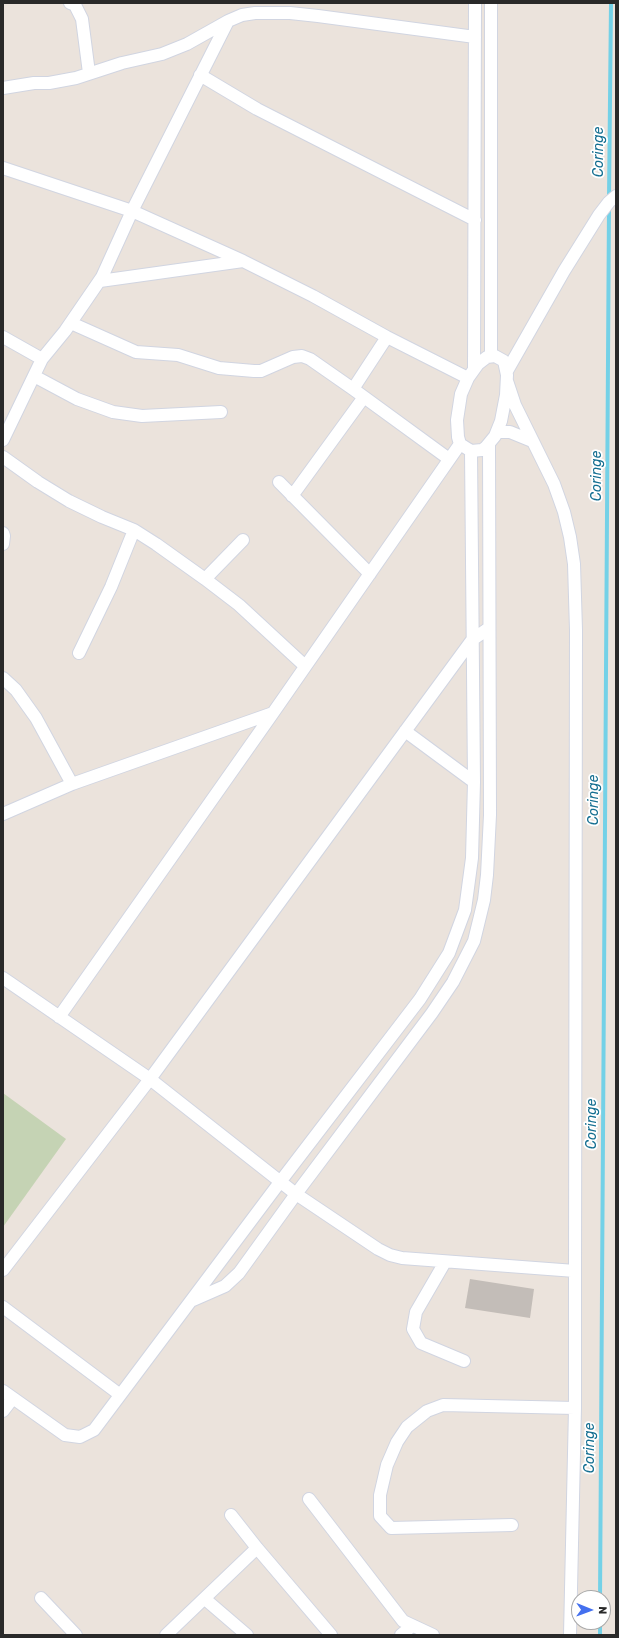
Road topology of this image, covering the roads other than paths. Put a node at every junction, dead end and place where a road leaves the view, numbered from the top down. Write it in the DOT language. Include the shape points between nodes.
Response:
graph roads {
  1 [pos="70,3"];
  2 [pos="475,3"];
  3 [pos="490,3"];
  4 [pos="228,21"];
  5 [pos="475,37"];
  6 [pos="89,73"];
  7 [pos="200,75"];
  8 [pos="3,88"];
  9 [pos="3,168"];
  10 [pos="616,196"];
  11 [pos="132,211"];
  12 [pos="475,220"];
  13 [pos="243,261"];
  14 [pos="100,281"];
  15 [pos="71,323"];
  16 [pos="3,337"];
  17 [pos="386,337"];
  18 [pos="491,356"];
  19 [pos="42,359"];
  20 [pos="471,373"];
  21 [pos="34,376"];
  22 [pos="507,376"];
  23 [pos="353,388"];
  24 [pos="364,397"];
  25 [pos="221,412"];
  26 [pos="497,432"];
  27 [pos="3,440"];
  28 [pos="532,441"];
  29 [pos="460,444"];
  30 [pos="489,444"];
  31 [pos="471,451"];
  32 [pos="3,457"];
  33 [pos="449,459"];
  34 [pos="279,482"];
  35 [pos="292,496"];
  36 [pos="134,530"];
  37 [pos="3,533"];
  38 [pos="243,540"];
  39 [pos="3,544"];
  40 [pos="370,574"];
  41 [pos="205,579"];
  42 [pos="489,628"];
  43 [pos="472,640"];
  44 [pos="79,653"];
  45 [pos="306,666"];
  46 [pos="3,678"];
  47 [pos="273,713"];
  48 [pos="405,731"];
  49 [pos="474,782"];
  50 [pos="72,784"];
  51 [pos="3,814"];
  52 [pos="3,978"];
  53 [pos="59,1017"];
  54 [pos="150,1080"];
  55 [pos="280,1182"];
  56 [pos="296,1194"];
  57 [pos="445,1262"];
  58 [pos="3,1270"];
  59 [pos="575,1271"];
  60 [pos="192,1300"];
  61 [pos="3,1307"];
  62 [pos="464,1361"];
  63 [pos="119,1394"];
  64 [pos="8,1395"];
  65 [pos="575,1408"];
  66 [pos="3,1411"];
  67 [pos="309,1499"];
  68 [pos="231,1515"];
  69 [pos="512,1525"];
  70 [pos="257,1548"];
  71 [pos="41,1598"];
  72 [pos="206,1599"];
  73 [pos="412,1626"];
  74 [pos="76,1635"];
  75 [pos="166,1635"];
  76 [pos="247,1635"];
  77 [pos="331,1635"];
  78 [pos="401,1635"];
  79 [pos="433,1635"];
  80 [pos="570,1635"];
  1 -- 6 [label="street" via="75,5 82,19"];
  2 -- 5 [label="street"];
  3 -- 18 [label="street"];
  4 -- 5 [label="street" via="255,13 290,13"];
  4 -- 6 [label="street" via="187,44 162,54 122,62"];
  4 -- 7 [label="street"];
  5 -- 12 [label="street"];
  6 -- 8 [label="street" via="50,83"];
  7 -- 11 [label="street"];
  7 -- 12 [label="street" via="257,109"];
  9 -- 11 [label="street"];
  10 -- 22 [label="street" via="599,215 560,278"];
  11 -- 13 [label="street"];
  11 -- 14 [label="street"];
  12 -- 20 [label="street"];
  13 -- 14 [label="street"];
  13 -- 17 [label="street"];
  14 -- 15 [label="street"];
  15 -- 19 [label="street"];
  15 -- 23 [label="street" via="136,352 178,355 219,368 261,371 293,357 302,356 317,363"];
  16 -- 19 [label="street"];
  17 -- 20 [label="street"];
  17 -- 23 [label="street"];
  18 -- 20 [label="street" via="480,361"];
  18 -- 22 [label="street" via="501,359"];
  19 -- 21 [label="street"];
  20 -- 29 [label="street" via="461,394 457,413 456,427"];
  21 -- 25 [label="street" via="77,399 113,412 142,416"];
  21 -- 27 [label="street"];
  22 -- 26 [label="street" via="504,409"];
  22 -- 28 [label="street" via="515,405"];
  23 -- 24 [label="street"];
  24 -- 33 [label="street"];
  24 -- 35 [label="street"];
  26 -- 28 [label="street" via="510,432"];
  26 -- 30 [label="street"];
  28 -- 59 [label="street" via="554,484 564,512 574,564"];
  29 -- 31 [label="street"];
  29 -- 33 [label="street"];
  30 -- 31 [label="street" via="482,450"];
  30 -- 42 [label="street"];
  31 -- 43 [label="street"];
  32 -- 36 [label="street" via="69,501"];
  33 -- 40 [label="street"];
  34 -- 35 [label="street"];
  35 -- 40 [label="street"];
  36 -- 41 [label="street"];
  36 -- 44 [label="street" via="112,587"];
  37 -- 39 [label="street"];
  38 -- 41 [label="street"];
  40 -- 45 [label="street"];
  41 -- 45 [label="street" via="239,605"];
  42 -- 43 [label="street"];
  42 -- 56 [label="street" via="490,815 484,900 474,941 453,982 432,1013"];
  43 -- 48 [label="street"];
  43 -- 49 [label="street"];
  45 -- 47 [label="street"];
  46 -- 50 [label="street" via="16,690 36,718"];
  47 -- 50 [label="street"];
  47 -- 53 [label="street"];
  48 -- 49 [label="street"];
  48 -- 54 [label="street"];
  49 -- 55 [label="street" via="469,886 465,910 449,953 420,999"];
  50 -- 51 [label="street"];
  52 -- 53 [label="street"];
  53 -- 54 [label="street"];
  54 -- 55 [label="street"];
  54 -- 58 [label="street"];
  55 -- 56 [label="street"];
  55 -- 60 [label="street"];
  56 -- 57 [label="street" via="390,1255"];
  56 -- 60 [label="street" via="239,1273 225,1286"];
  57 -- 59 [label="street"];
  57 -- 62 [label="street" via="416,1312 413,1329 421,1343"];
  59 -- 65 [label="street"];
  60 -- 63 [label="street"];
  61 -- 63 [label="street"];
  63 -- 64 [label="street" via="94,1430 80,1437 58,1432"];
  64 -- 66 [label="street"];
  65 -- 69 [label="street" via="443,1405 427,1411 408,1427 397,1442 387,1465 380,1495 380,1516 391,1528"];
  65 -- 80 [label="street"];
  67 -- 73 [label="street" via="403,1620"];
  68 -- 70 [label="street"];
  70 -- 72 [label="street"];
  70 -- 77 [label="street"];
  71 -- 74 [label="street"];
  72 -- 75 [label="street"];
  72 -- 76 [label="street"];
  73 -- 78 [label="street"];
  73 -- 79 [label="street"];
}
